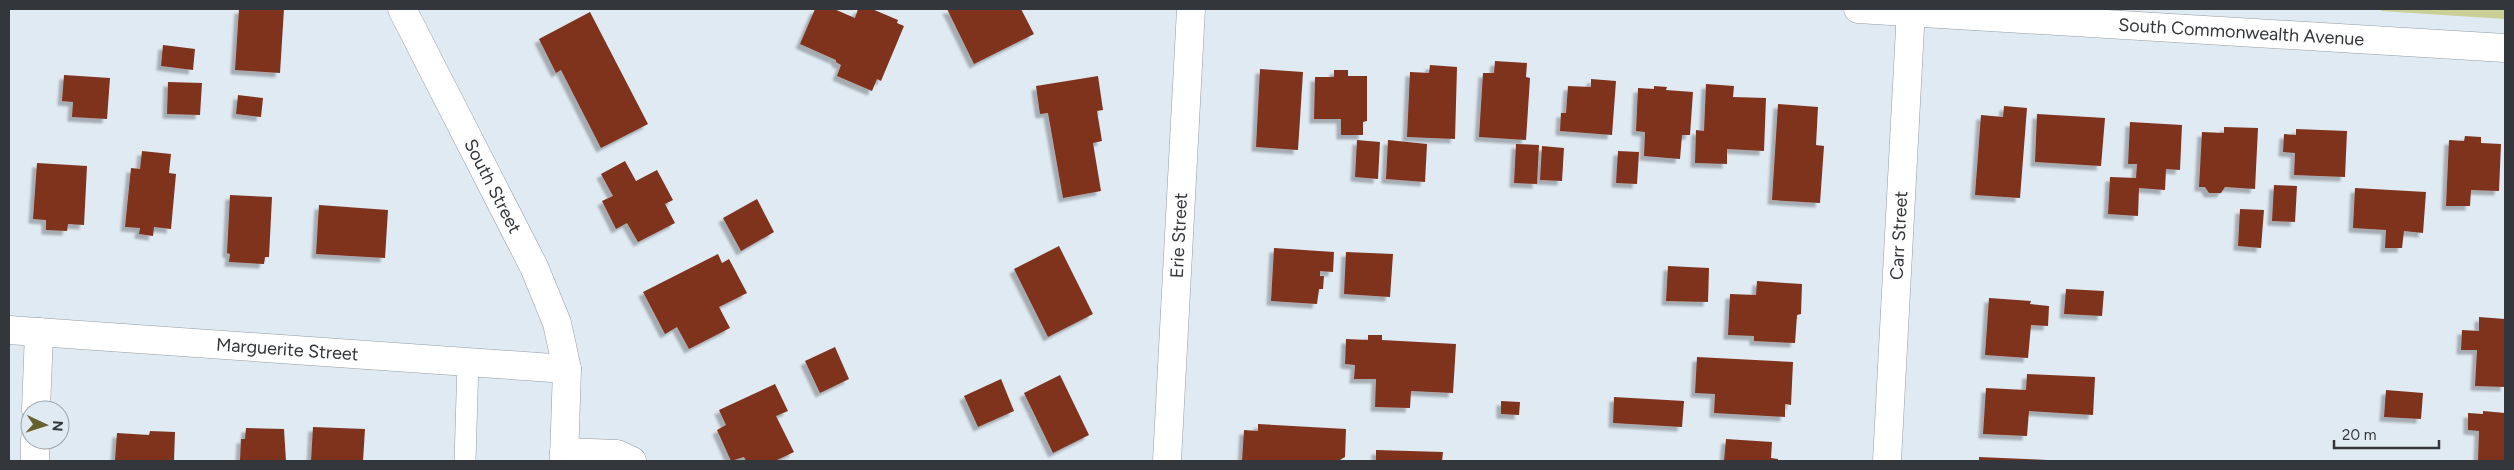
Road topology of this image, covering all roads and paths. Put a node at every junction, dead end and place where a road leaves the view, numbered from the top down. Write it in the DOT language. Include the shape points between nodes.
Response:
graph roads {
  1 [pos="402,9"];
  2 [pos="1191,9"];
  3 [pos="1858,9"];
  4 [pos="1911,10"];
  5 [pos="2505,48"];
  6 [pos="9,330"];
  7 [pos="39,332"];
  8 [pos="468,362"];
  9 [pos="566,369"];
  10 [pos="36,400"];
  11 [pos="564,457"];
  12 [pos="466,461"];
  13 [pos="632,461"];
  14 [pos="1167,461"];
  15 [pos="1887,461"];
  1 -- 9 [label="street, South Street" via="534,268 557,323"];
  2 -- 14 [label="street, Erie Street"];
  3 -- 4 [label="street, South Commonwealth Avenue"];
  4 -- 5 [label="street, South Commonwealth Avenue"];
  4 -- 15 [label="street, Carr Street"];
  6 -- 7 [label="street, Marguerite Street"];
  7 -- 8 [label="street, Marguerite Street"];
  7 -- 10 [label="street"];
  8 -- 9 [label="street, Marguerite Street"];
  8 -- 12 [label="lane"];
  9 -- 11 [label="street, South Street"];
  11 -- 13 [label="street" via="617,454"];
}
